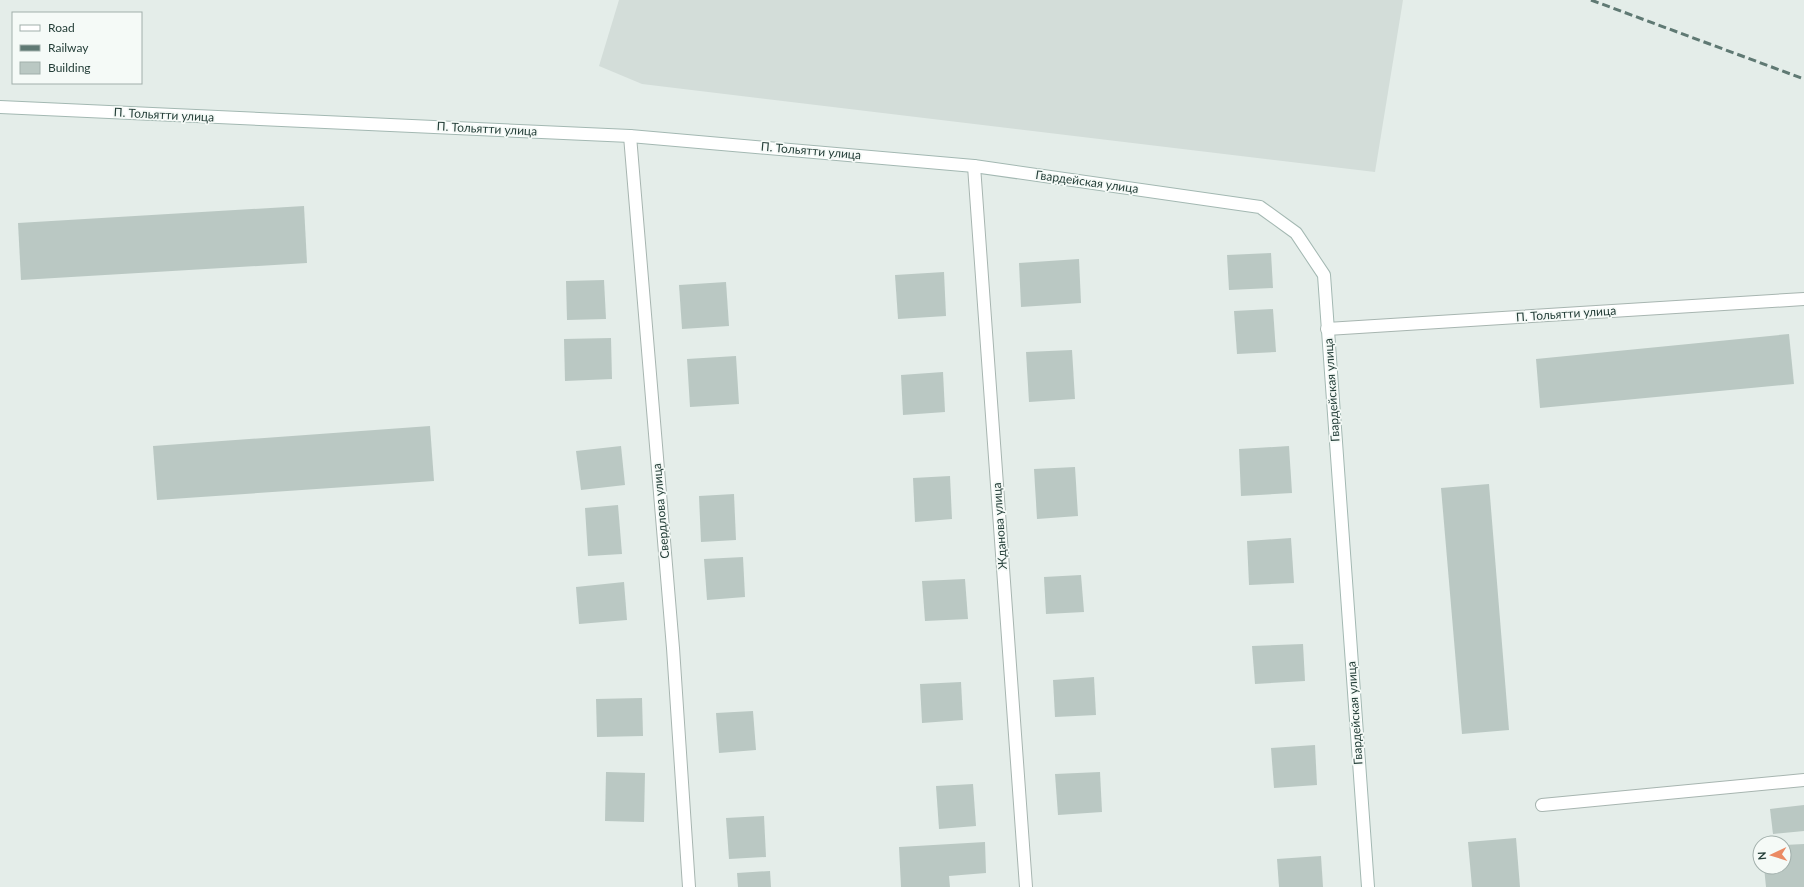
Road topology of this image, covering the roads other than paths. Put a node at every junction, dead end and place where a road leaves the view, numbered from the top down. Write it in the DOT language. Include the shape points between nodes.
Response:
graph roads {
  1 [pos="0,107"];
  2 [pos="630,136"];
  3 [pos="974,166"];
  4 [pos="1804,299"];
  5 [pos="1328,329"];
  6 [pos="1804,780"];
  7 [pos="1542,805"];
  8 [pos="689,887"];
  9 [pos="1026,887"];
  10 [pos="1368,887"];
  1 -- 2 [label="street, П. Тольятти улица"];
  2 -- 3 [label="street, П. Тольятти улица"];
  2 -- 8 [label="street, Свердлова улица" via="673,648"];
  3 -- 5 [label="street, Гвардейская улица" via="1260,207 1296,233 1324,275"];
  3 -- 9 [label="street, Жданова улица"];
  4 -- 5 [label="street, П. Тольятти улица"];
  5 -- 10 [label="street, Гвардейская улица"];
  6 -- 7 [label="street"];
}
